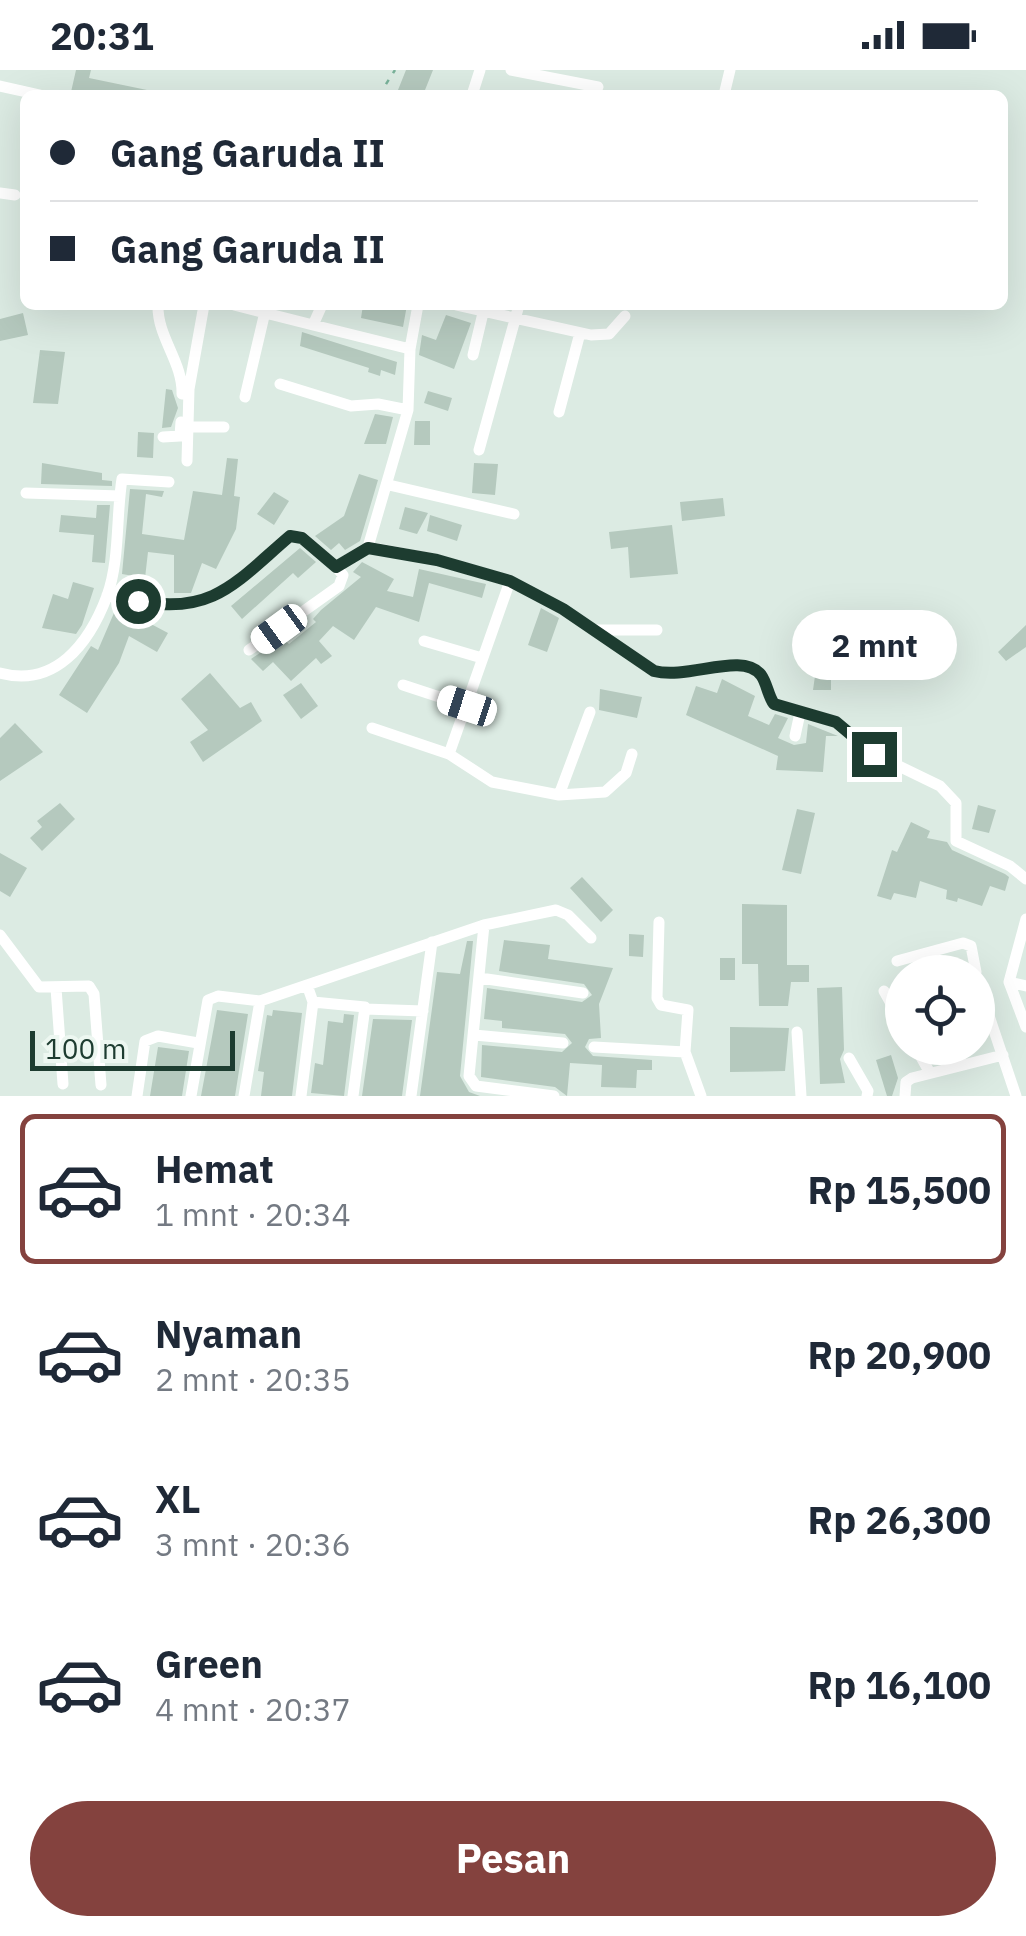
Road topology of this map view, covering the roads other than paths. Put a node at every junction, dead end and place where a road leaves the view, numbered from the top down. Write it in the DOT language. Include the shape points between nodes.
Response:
graph roads {
  1 [pos="512,70"];
  2 [pos="598,87"];
  3 [pos="0,193"];
  4 [pos="15,195"];
  5 [pos="158,310"];
  6 [pos="203,310"];
  7 [pos="256,310"];
  8 [pos="320,310"];
  9 [pos="417,310"];
  10 [pos="472,310"];
  11 [pos="518,310"];
  12 [pos="265,312"];
  13 [pos="482,313"];
  14 [pos="625,316"];
  15 [pos="515,320"];
  16 [pos="313,325"];
  17 [pos="580,333"];
  18 [pos="410,349"];
  19 [pos="473,355"];
  20 [pos="280,384"];
  21 [pos="245,397"];
  22 [pos="408,410"];
  23 [pos="559,412"];
  24 [pos="186,427"];
  25 [pos="224,427"];
  26 [pos="163,437"];
  27 [pos="479,450"];
  28 [pos="188,461"];
  29 [pos="169,482"];
  30 [pos="389,484"];
  31 [pos="26,493"];
  32 [pos="120,496"];
  33 [pos="514,514"];
  34 [pos="368,548"];
  35 [pos="336,567"];
  36 [pos="510,581"];
  37 [pos="107,595"];
  38 [pos="597,630"];
  39 [pos="657,630"];
  40 [pos="424,640"];
  41 [pos="249,650"];
  42 [pos="482,658"];
  43 [pos="0,674"];
  44 [pos="403,686"];
  45 [pos="467,706"];
  46 [pos="590,712"];
  47 [pos="800,713"];
  48 [pos="372,728"];
  49 [pos="794,736"];
  50 [pos="449,754"];
  51 [pos="632,754"];
  52 [pos="559,795"];
  53 [pos="1025,878"];
  54 [pos="1026,919"];
  55 [pos="659,922"];
  56 [pos="484,925"];
  57 [pos="0,934"];
  58 [pos="592,938"];
  59 [pos="432,942"];
  60 [pos="917,955"];
  61 [pos="973,955"];
  62 [pos="480,978"];
  63 [pos="1010,982"];
  64 [pos="308,985"];
  65 [pos="1026,986"];
  66 [pos="56,988"];
  67 [pos="584,993"];
  68 [pos="260,1001"];
  69 [pos="313,1002"];
  70 [pos="365,1008"];
  71 [pos="423,1011"];
  72 [pos="1026,1027"];
  73 [pos="797,1032"];
  74 [pos="474,1035"];
  75 [pos="995,1037"];
  76 [pos="198,1043"];
  77 [pos="564,1043"];
  78 [pos="594,1046"];
  79 [pos="684,1052"];
  80 [pos="1002,1055"];
  81 [pos="849,1058"];
  82 [pos="926,1065"];
  83 [pos="930,1073"];
  84 [pos="64,1084"];
  85 [pos="100,1084"];
  86 [pos="138,1096"];
  87 [pos="191,1096"];
  88 [pos="244,1096"];
  89 [pos="300,1096"];
  90 [pos="353,1096"];
  91 [pos="411,1096"];
  92 [pos="554,1096"];
  93 [pos="701,1096"];
  94 [pos="801,1096"];
  95 [pos="866,1096"];
  96 [pos="905,1096"];
  97 [pos="1016,1096"];
  1 -- 2 [label="street"];
  3 -- 4 [label="street"];
  5 -- 26 [label="street" via="182,380 180,436"];
  6 -- 24 [label="street"];
  7 -- 12 [label="street"];
  8 -- 16 [label="street"];
  9 -- 18 [label="street"];
  10 -- 13 [label="street"];
  11 -- 15 [label="street"];
  12 -- 16 [label="street"];
  12 -- 21 [label="street"];
  13 -- 15 [label="street"];
  13 -- 19 [label="street"];
  14 -- 17 [label="street" via="610,334"];
  15 -- 17 [label="street"];
  15 -- 27 [label="street"];
  16 -- 18 [label="street"];
  17 -- 23 [label="street"];
  18 -- 22 [label="street"];
  20 -- 22 [label="street" via="351,406"];
  22 -- 30 [label="street"];
  24 -- 25 [label="street"];
  24 -- 28 [label="street"];
  29 -- 32 [label="street" via="122,479"];
  30 -- 33 [label="street"];
  30 -- 34 [label="street"];
  31 -- 32 [label="street"];
  32 -- 37 [label="street"];
  34 -- 35 [label="street"];
  34 -- 36 [label="street"];
  35 -- 37 [label="street" via="302,538 290,536 214,599 168,607"];
  35 -- 41 [label="street" via="343,576 339,586"];
  36 -- 38 [label="street"];
  36 -- 42 [label="street"];
  37 -- 43 [label="street" via="80,644 54,671 24,680"];
  38 -- 39 [label="street"];
  38 -- 47 [label="street" via="654,671 672,676 732,664 750,667 762,676 774,704"];
  40 -- 42 [label="street"];
  42 -- 45 [label="street"];
  44 -- 45 [label="street"];
  45 -- 50 [label="street"];
  46 -- 52 [label="street"];
  47 -- 49 [label="street"];
  47 -- 53 [label="street" via="836,722 874,754 940,786 956,804 956,842"];
  48 -- 50 [label="street"];
  50 -- 52 [label="street" via="492,782"];
  51 -- 52 [label="street" via="626,773 605,792"];
  54 -- 63 [label="street"];
  55 -- 79 [label="street" via="657,998 661,1005 688,1010"];
  56 -- 58 [label="street" via="556,910"];
  56 -- 59 [label="street"];
  56 -- 62 [label="street"];
  57 -- 66 [label="street" via="39,988"];
  59 -- 64 [label="street"];
  59 -- 71 [label="street"];
  60 -- 61 [label="street" via="964,943"];
  62 -- 67 [label="street"];
  62 -- 74 [label="street"];
  63 -- 65 [label="street"];
  63 -- 72 [label="street"];
  64 -- 68 [label="street"];
  64 -- 69 [label="street"];
  66 -- 84 [label="street"];
  66 -- 85 [label="street" via="89,986 94,994"];
  68 -- 76 [label="street" via="208,1000"];
  68 -- 88 [label="street"];
  69 -- 70 [label="street"];
  69 -- 89 [label="street"];
  70 -- 71 [label="street"];
  70 -- 90 [label="street"];
  71 -- 91 [label="street"];
  73 -- 94 [label="street"];
  74 -- 77 [label="street"];
  74 -- 92 [label="street" via="469,1076 476,1086"];
  75 -- 80 [label="street"];
  76 -- 86 [label="street" via="158,1036 145,1041"];
  76 -- 87 [label="street"];
  78 -- 79 [label="street"];
  79 -- 93 [label="street"];
  80 -- 83 [label="street"];
  80 -- 97 [label="street"];
  81 -- 95 [label="street"];
  82 -- 83 [label="street"];
  83 -- 96 [label="street" via="906,1082"];
}
